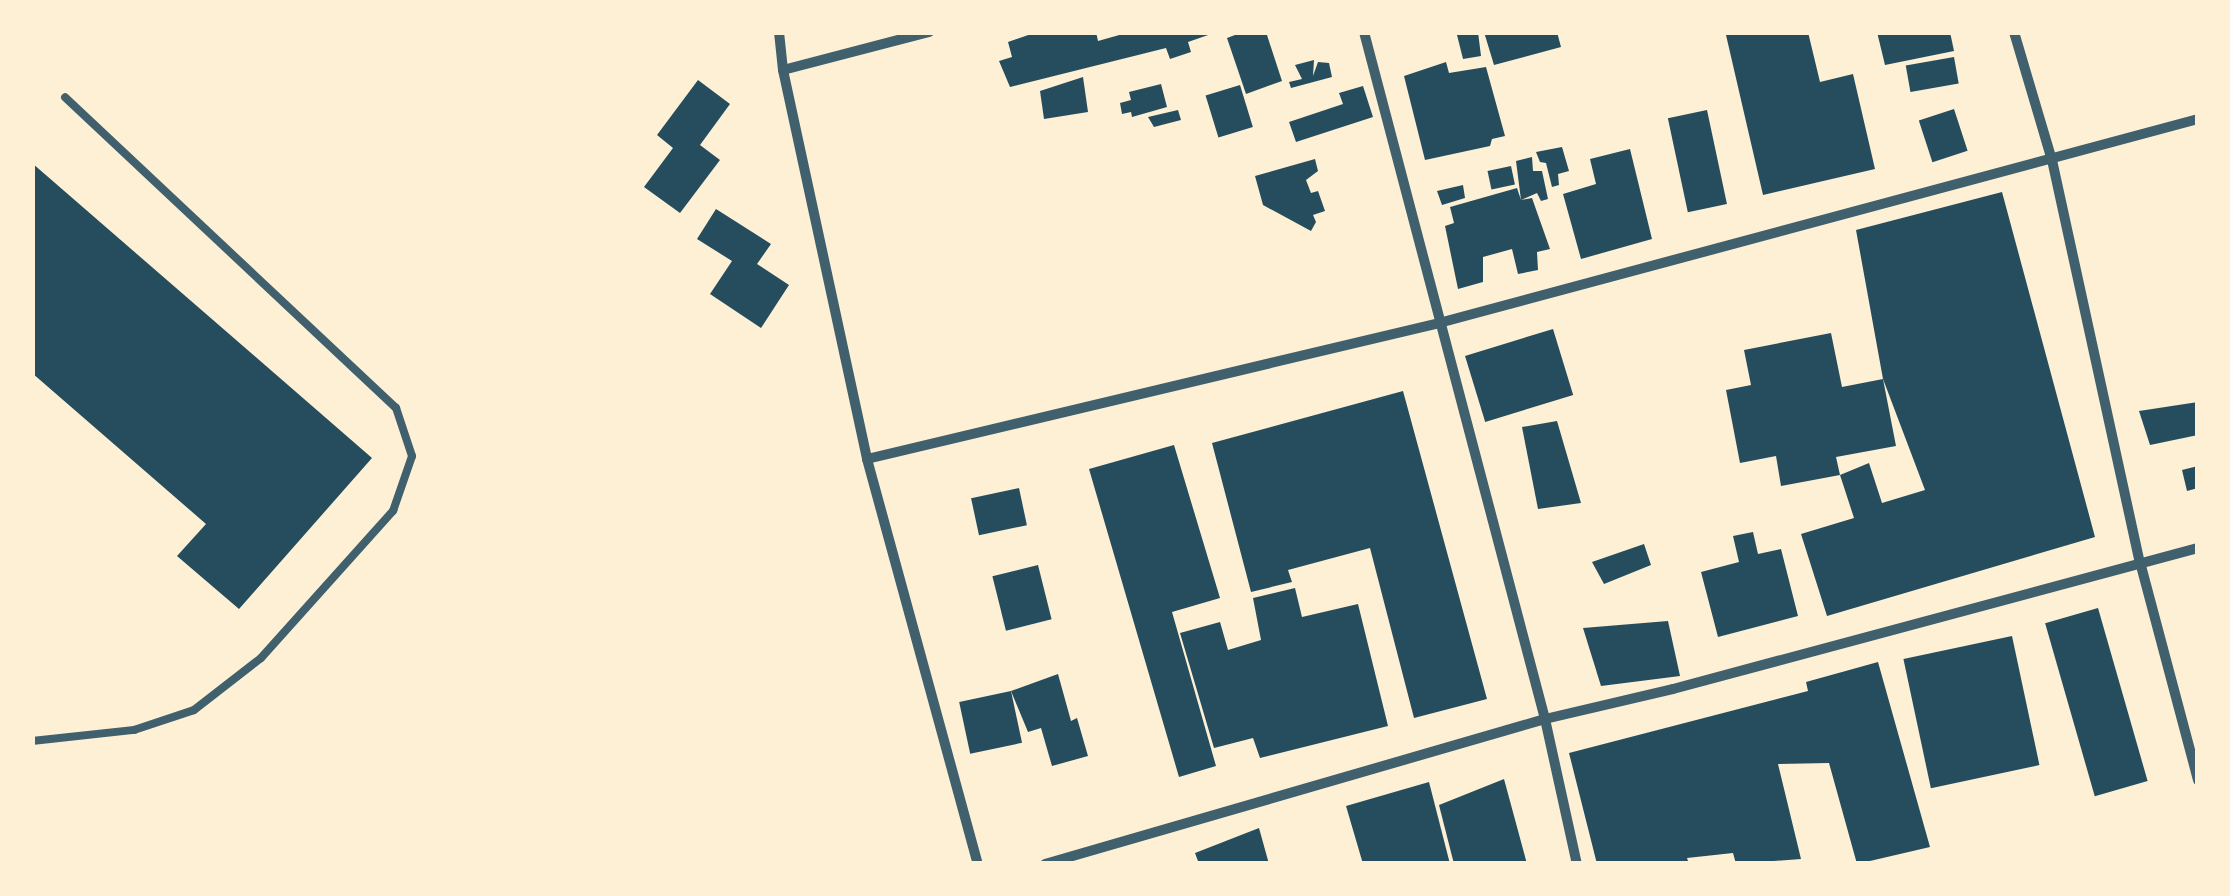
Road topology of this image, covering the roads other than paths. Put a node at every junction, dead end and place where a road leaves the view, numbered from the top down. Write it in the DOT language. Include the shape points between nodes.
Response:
graph roads {
  1 [pos="780,32"];
  2 [pos="929,32"];
  3 [pos="1364,32"];
  4 [pos="2014,32"];
  5 [pos="784,70"];
  6 [pos="65,97"];
  7 [pos="2198,119"];
  8 [pos="2052,160"];
  9 [pos="1439,323"];
  10 [pos="867,459"];
  11 [pos="2198,548"];
  12 [pos="2140,562"];
  13 [pos="1545,719"];
  14 [pos="32,741"];
  15 [pos="2198,780"];
  16 [pos="978,864"];
  17 [pos="1045,864"];
  18 [pos="1576,864"];
  1 -- 5 [label="street"];
  2 -- 5 [label="street"];
  3 -- 9 [label="street"];
  4 -- 8 [label="street"];
  5 -- 10 [label="street"];
  6 -- 14 [label="lane" via="396,408 412,456 394,510 260,658 194,710 134,730"];
  7 -- 8 [label="street"];
  8 -- 9 [label="street"];
  8 -- 12 [label="street"];
  9 -- 10 [label="street"];
  9 -- 13 [label="street"];
  10 -- 16 [label="street"];
  11 -- 12 [label="street"];
  12 -- 13 [label="street"];
  12 -- 15 [label="street"];
  13 -- 17 [label="street"];
  13 -- 18 [label="street"];
}
